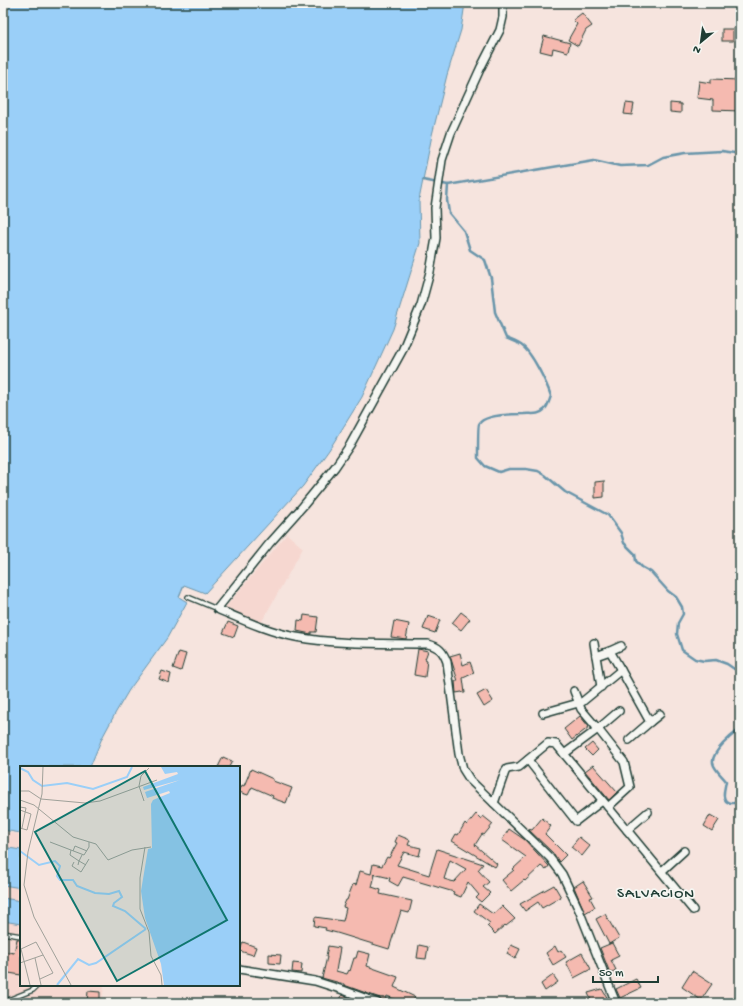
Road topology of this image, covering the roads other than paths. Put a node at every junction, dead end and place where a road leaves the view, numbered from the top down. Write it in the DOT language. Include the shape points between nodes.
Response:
graph roads {
  1 [pos="503,3"];
  2 [pos="188,597"];
  3 [pos="217,610"];
  4 [pos="594,643"];
  5 [pos="621,646"];
  6 [pos="610,651"];
  7 [pos="596,656"];
  8 [pos="621,670"];
  9 [pos="601,687"];
  10 [pos="574,690"];
  11 [pos="578,702"];
  12 [pos="619,711"];
  13 [pos="542,713"];
  14 [pos="660,714"];
  15 [pos="650,722"];
  16 [pos="598,729"];
  17 [pos="629,740"];
  18 [pos="564,754"];
  19 [pos="528,760"];
  20 [pos="602,801"];
  21 [pos="494,803"];
  22 [pos="608,807"];
  23 [pos="648,812"];
  24 [pos="627,830"];
  25 [pos="684,851"];
  26 [pos="662,871"];
  27 [pos="693,910"];
  28 [pos="3,933"];
  29 [pos="20,936"];
  30 [pos="240,969"];
  31 [pos="37,986"];
  32 [pos="3,1002"];
  33 [pos="378,1003"];
  34 [pos="616,1003"];
  1 -- 3 [label="street" via="500,30 451,133 442,160 435,208 436,238 430,272 421,305 395,362 350,445 335,467"];
  2 -- 3 [label="lane"];
  3 -- 21 [label="street" via="295,637 428,644 438,647 444,653 447,662 458,754 463,769 470,780"];
  4 -- 7 [label="street"];
  5 -- 6 [label="street"];
  6 -- 7 [label="street"];
  6 -- 8 [label="street"];
  7 -- 9 [label="street"];
  8 -- 9 [label="street"];
  8 -- 15 [label="street"];
  9 -- 11 [label="street" via="582,702"];
  10 -- 11 [label="street"];
  11 -- 13 [label="street"];
  11 -- 16 [label="street"];
  12 -- 16 [label="street"];
  14 -- 15 [label="street"];
  15 -- 17 [label="street"];
  16 -- 18 [label="street"];
  16 -- 22 [label="street" via="624,762 630,788"];
  18 -- 19 [label="street" via="556,744 548,743"];
  18 -- 20 [label="street"];
  19 -- 20 [label="street" via="576,821"];
  19 -- 21 [label="street" via="519,767 505,772"];
  20 -- 22 [label="street"];
  21 -- 34 [label="street" via="550,858 562,874"];
  22 -- 24 [label="street"];
  23 -- 24 [label="street"];
  24 -- 26 [label="street"];
  25 -- 26 [label="street"];
  26 -- 27 [label="street"];
  28 -- 29 [label="lane"];
  30 -- 33 [label="street" via="315,981"];
  31 -- 32 [label="lane"];
}
